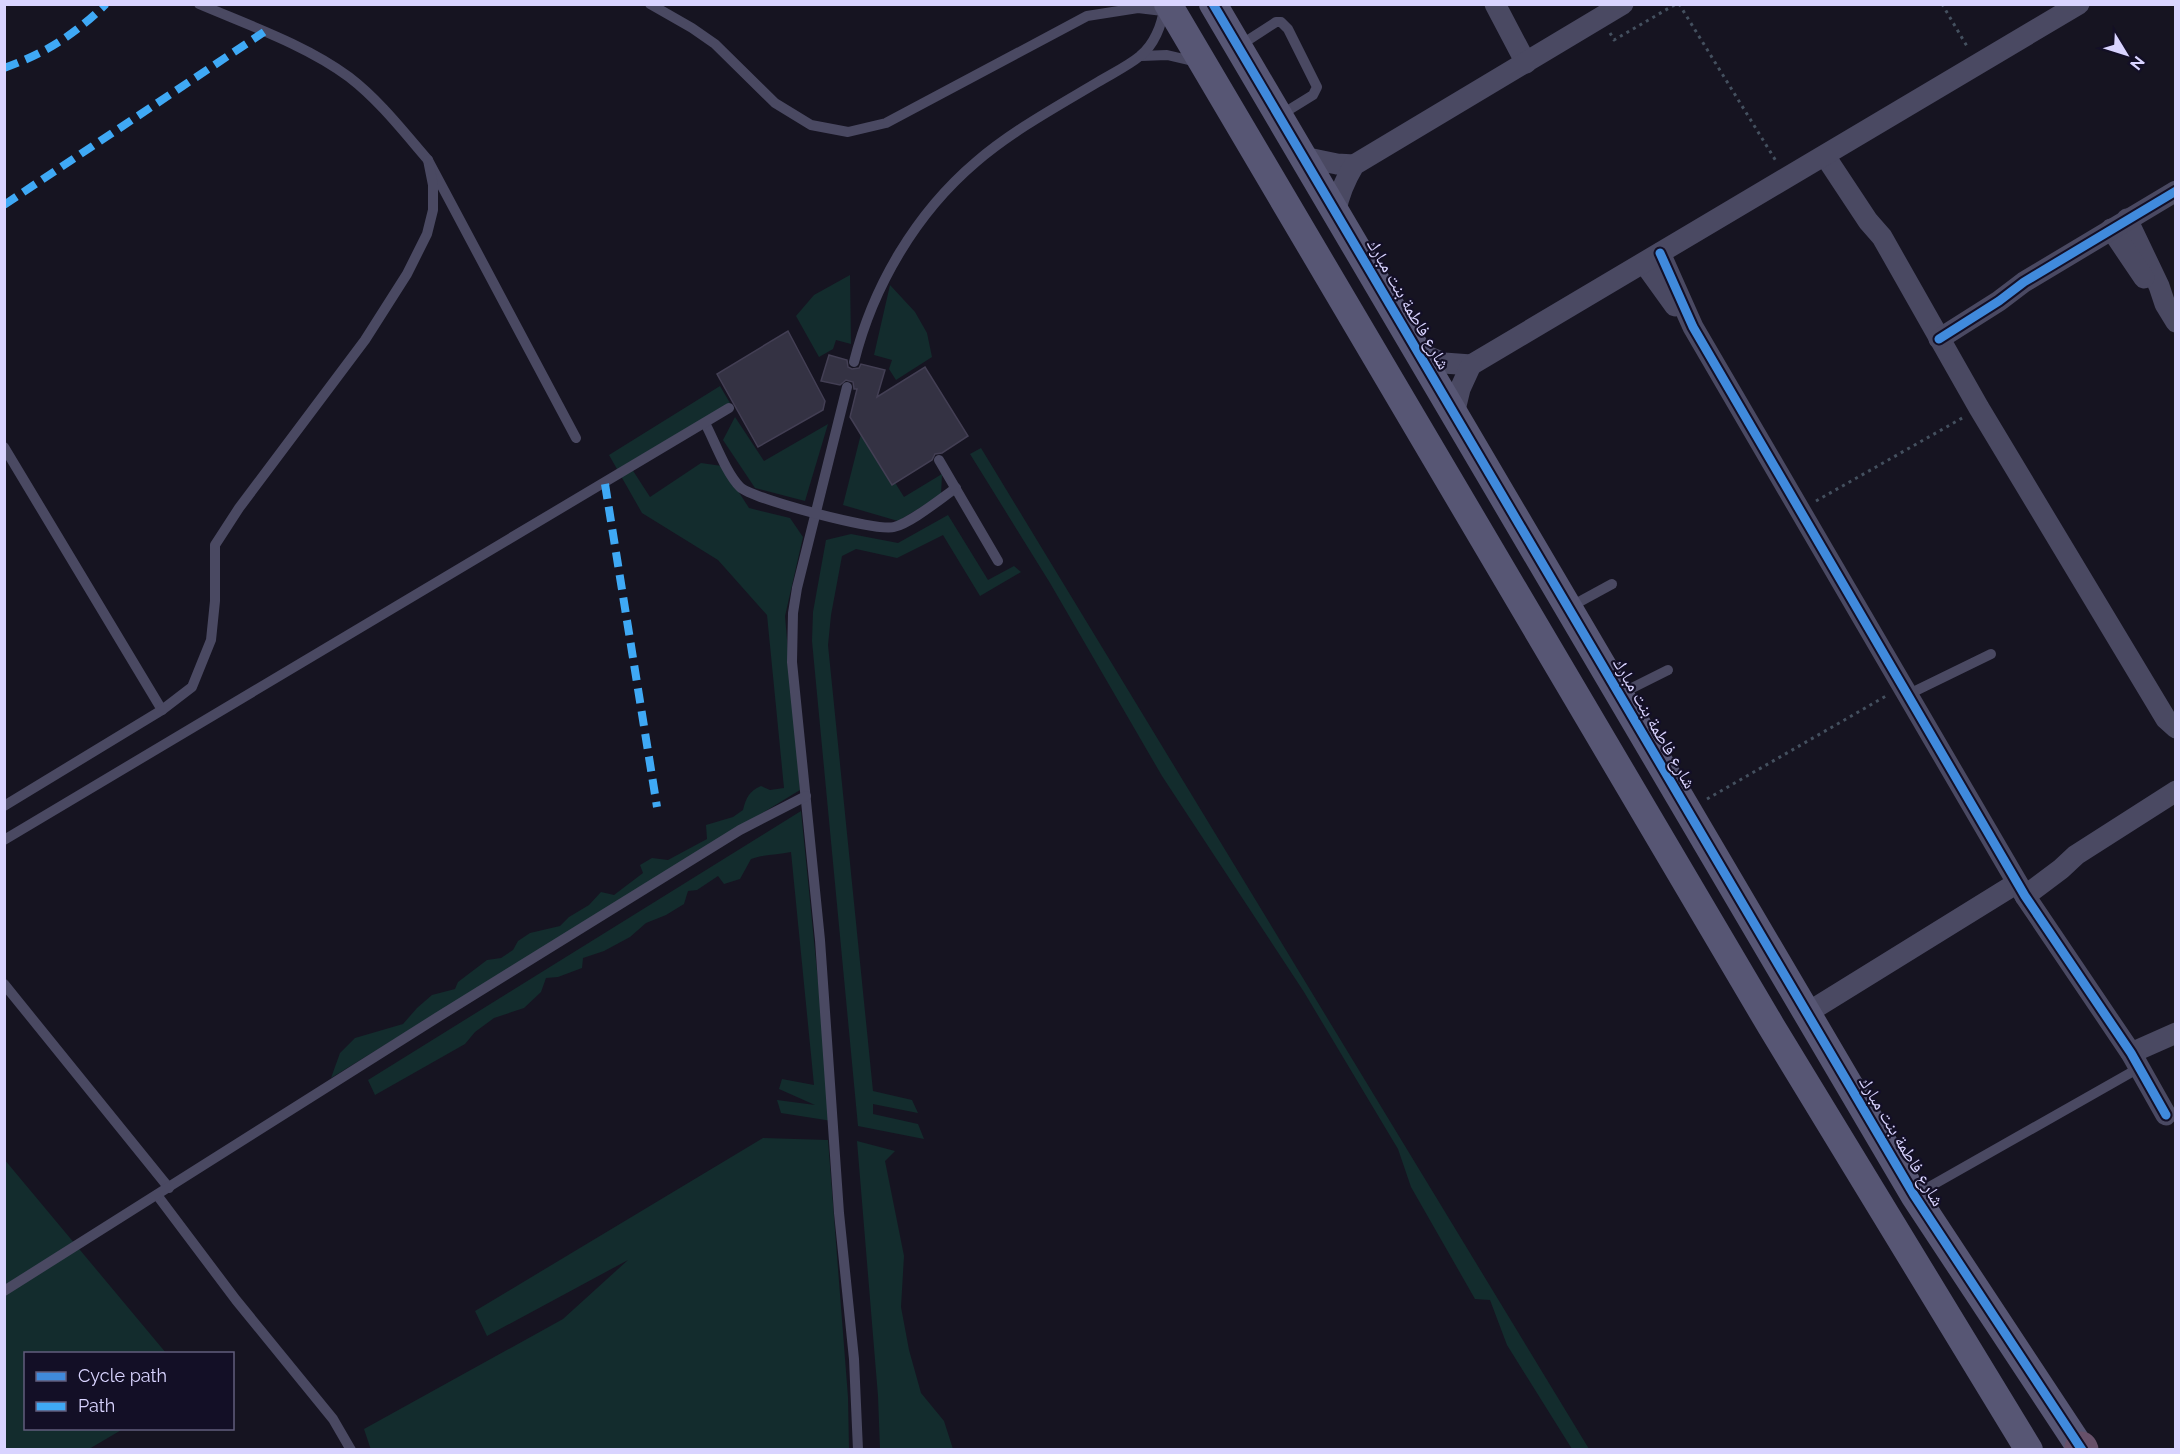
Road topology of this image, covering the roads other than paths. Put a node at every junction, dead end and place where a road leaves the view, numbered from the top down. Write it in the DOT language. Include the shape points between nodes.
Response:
graph roads {
  1 [pos="200,4"];
  2 [pos="650,4"];
  3 [pos="1213,4"];
  4 [pos="1495,4"];
  5 [pos="1507,4"];
  6 [pos="1623,4"];
  7 [pos="2079,4"];
  8 [pos="1165,7"];
  9 [pos="1238,47"];
  10 [pos="1141,56"];
  11 [pos="1533,59"];
  12 [pos="1205,65"];
  13 [pos="1279,116"];
  14 [pos="1832,152"];
  15 [pos="1303,157"];
  16 [pos="428,160"];
  17 [pos="1354,165"];
  18 [pos="2175,191"];
  19 [pos="1336,211"];
  20 [pos="2119,224"];
  21 [pos="1652,259"];
  22 [pos="2170,313"];
  23 [pos="1936,333"];
  24 [pos="1419,353"];
  25 [pos="854,362"];
  26 [pos="1471,365"];
  27 [pos="847,387"];
  28 [pos="729,408"];
  29 [pos="1454,414"];
  30 [pos="705,423"];
  31 [pos="576,438"];
  32 [pos="4,447"];
  33 [pos="939,460"];
  34 [pos="956,488"];
  35 [pos="815,512"];
  36 [pos="998,561"];
  37 [pos="1612,584"];
  38 [pos="1568,608"];
  39 [pos="1990,654"];
  40 [pos="1668,670"];
  41 [pos="1619,694"];
  42 [pos="1906,695"];
  43 [pos="162,710"];
  44 [pos="2171,723"];
  45 [pos="2175,744"];
  46 [pos="2175,791"];
  47 [pos="806,796"];
  48 [pos="4,806"];
  49 [pos="4,840"];
  50 [pos="2019,887"];
  51 [pos="4,984"];
  52 [pos="1807,1013"];
  53 [pos="2175,1034"];
  54 [pos="2175,1044"];
  55 [pos="2135,1061"];
  56 [pos="2166,1115"];
  57 [pos="169,1188"];
  58 [pos="157,1195"];
  59 [pos="1914,1195"];
  60 [pos="4,1291"];
  61 [pos="351,1449"];
  62 [pos="858,1449"];
  63 [pos="2029,1449"];
  64 [pos="2082,1449"];
  1 -- 16 [label="lane" via="340,71 379,105"];
  2 -- 8 [label="lane" via="715,44 775,102 811,125 848,132 886,123 1087,16"];
  3 -- 9 [label="street, شارع فاطمة بنت مبارك"];
  4 -- 11 [label="street"];
  5 -- 11 [label="street"];
  6 -- 11 [label="street"];
  7 -- 14 [label="street"];
  8 -- 10 [label="lane" via="1156,35"];
  8 -- 12 [label="street"];
  9 -- 13 [label="street, شارع فاطمة بنت مبارك"];
  9 -- 13 [label="lane" via="1276,22 1288,29 1317,87 1313,95"];
  10 -- 12 [label="lane" via="1167,55"];
  10 -- 25 [label="lane" via="1011,135 950,187 895,261 869,314"];
  11 -- 17 [label="street"];
  12 -- 63 [label="street" via="1747,985"];
  13 -- 15 [label="street, شارع فاطمة بنت مبارك"];
  14 -- 21 [label="street"];
  14 -- 23 [label="street" via="1875,217 1882,237"];
  15 -- 17 [label="street"];
  15 -- 19 [label="street, شارع فاطمة بنت مبارك"];
  16 -- 31 [label="lane"];
  16 -- 43 [label="lane" via="434,210 418,254 365,340 215,545 212,640 192,687"];
  17 -- 19 [label="street" via="1345,179"];
  18 -- 20 [label="street"];
  19 -- 24 [label="street, شارع فاطمة بنت مبارك"];
  20 -- 22 [label="street" via="2159,286"];
  20 -- 23 [label="street" via="1999,301"];
  21 -- 26 [label="street"];
  21 -- 42 [label="street"];
  23 -- 44 [label="street"];
  24 -- 26 [label="street" via="1444,363"];
  24 -- 29 [label="street, شارع فاطمة بنت مبارك"];
  26 -- 29 [label="street"];
  27 -- 35 [label="lane"];
  28 -- 30 [label="lane"];
  29 -- 38 [label="street, شارع فاطمة بنت مبارك"];
  30 -- 35 [label="lane" via="741,488 754,496"];
  30 -- 49 [label="lane"];
  32 -- 43 [label="lane"];
  33 -- 34 [label="lane"];
  34 -- 35 [label="lane" via="894,527 879,528"];
  34 -- 36 [label="lane"];
  35 -- 47 [label="lane" via="797,588 792,638"];
  37 -- 38 [label="lane"];
  38 -- 41 [label="street, شارع فاطمة بنت مبارك"];
  39 -- 42 [label="lane"];
  40 -- 41 [label="lane"];
  41 -- 52 [label="street, شارع فاطمة بنت مبارك"];
  42 -- 50 [label="street"];
  43 -- 48 [label="lane"];
  44 -- 45 [label="street"];
  46 -- 50 [label="street" via="2076,855 2061,869"];
  47 -- 57 [label="lane" via="740,830"];
  47 -- 62 [label="lane" via="854,1359"];
  50 -- 52 [label="street"];
  50 -- 55 [label="street"];
  51 -- 57 [label="lane"];
  52 -- 59 [label="street, شارع فاطمة بنت مبارك"];
  53 -- 55 [label="street"];
  54 -- 55 [label="street"];
  55 -- 56 [label="street"];
  55 -- 59 [label="lane"];
  57 -- 58 [label="lane"];
  58 -- 60 [label="lane"];
  58 -- 61 [label="lane" via="333,1419"];
  59 -- 64 [label="street, شارع فاطمة بنت مبارك"];
}
